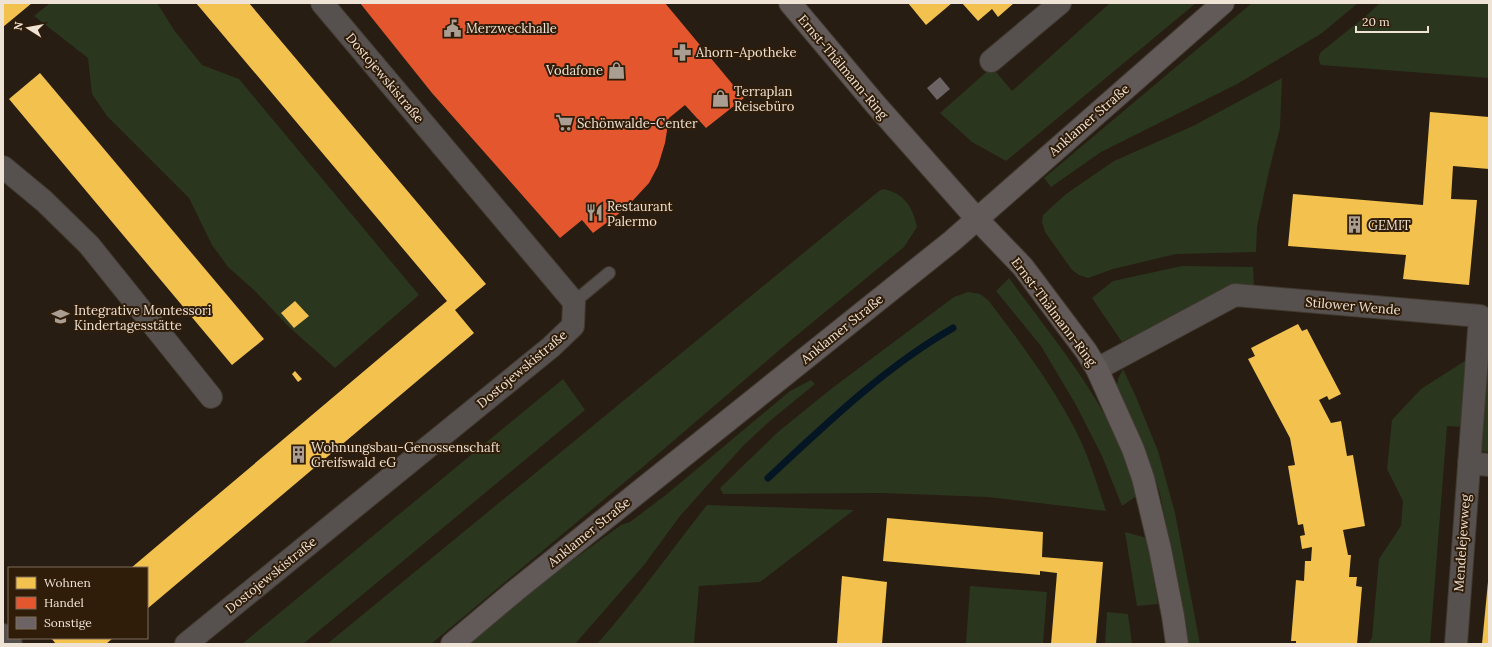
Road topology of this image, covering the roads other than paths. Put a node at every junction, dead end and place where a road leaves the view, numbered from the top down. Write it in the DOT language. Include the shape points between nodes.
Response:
graph roads {
  1 [pos="322,3"];
  2 [pos="790,3"];
  3 [pos="1060,3"];
  4 [pos="1223,3"];
  5 [pos="991,61"];
  6 [pos="3,167"];
  7 [pos="977,218"];
  8 [pos="609,273"];
  9 [pos="574,302"];
  10 [pos="1097,369"];
  11 [pos="210,397"];
  12 [pos="1479,464"];
  13 [pos="3,635"];
  14 [pos="11,644"];
  15 [pos="186,644"];
  16 [pos="452,644"];
  17 [pos="1177,644"];
  18 [pos="1456,644"];
  1 -- 9 [label="street, Dostojewskistraße"];
  2 -- 7 [label="main road, Ernst-Thälmann-Ring" via="876,105"];
  3 -- 5 [label="street"];
  4 -- 7 [label="main road, Anklamer Straße"];
  6 -- 11 [label="street" via="44,201 88,245"];
  7 -- 10 [label="main road, Ernst-Thälmann-Ring" via="1024,268 1086,350"];
  7 -- 16 [label="main road, Anklamer Straße" via="947,245"];
  8 -- 9 [label="lane"];
  9 -- 15 [label="street, Dostojewskistraße" via="572,326 551,347"];
  10 -- 12 [label="street, Stilower Wende" via="1234,295 1480,316"];
  10 -- 17 [label="main road, Ernst-Thälmann-Ring" via="1133,449 1143,478 1160,548"];
  12 -- 18 [label="street, Mendelejewweg"];
  13 -- 14 [label="street"];
}
